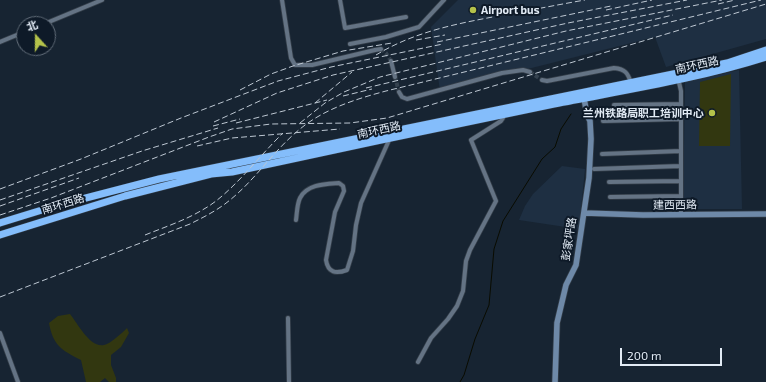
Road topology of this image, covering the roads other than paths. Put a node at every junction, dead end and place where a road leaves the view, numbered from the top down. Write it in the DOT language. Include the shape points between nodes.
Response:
graph roads {
  1 [pos="102,0"];
  2 [pos="282,0"];
  3 [pos="340,0"];
  4 [pos="444,0"];
  5 [pos="406,17"];
  6 [pos="56,19"];
  7 [pos="16,35"];
  8 [pos="0,42"];
  9 [pos="350,44"];
  10 [pos="381,49"];
  11 [pos="766,50"];
  12 [pos="766,57"];
  13 [pos="391,61"];
  14 [pos="530,72"];
  15 [pos="678,77"];
  16 [pos="395,78"];
  17 [pos="542,80"];
  18 [pos="631,83"];
  19 [pos="399,92"];
  20 [pos="584,98"];
  21 [pos="681,104"];
  22 [pos="614,106"];
  23 [pos="503,115"];
  24 [pos="681,119"];
  25 [pos="603,121"];
  26 [pos="390,138"];
  27 [pos="681,151"];
  28 [pos="602,154"];
  29 [pos="681,166"];
  30 [pos="594,169"];
  31 [pos="681,181"];
  32 [pos="609,182"];
  33 [pos="681,196"];
  34 [pos="610,197"];
  35 [pos="584,213"];
  36 [pos="766,214"];
  37 [pos="681,215"];
  38 [pos="296,220"];
  39 [pos="0,223"];
  40 [pos="0,235"];
  41 [pos="288,318"];
  42 [pos="0,332"];
  43 [pos="418,362"];
  44 [pos="18,382"];
  45 [pos="289,382"];
  46 [pos="555,382"];
  1 -- 6 [label="street"];
  2 -- 10 [label="street" via="291,58 296,64 312,65"];
  3 -- 5 [label="street" via="345,28"];
  4 -- 9 [label="street" via="419,27"];
  7 -- 8 [label="street"];
  11 -- 15 [label="highway, 南环西路"];
  12 -- 15 [label="highway, 南环西路" via="728,69"];
  13 -- 16 [label="street"];
  14 -- 19 [label="street" via="523,70 502,73 407,99"];
  15 -- 18 [label="highway, 南环西路"];
  15 -- 20 [label="highway, 南环西路"];
  15 -- 21 [label="street"];
  17 -- 18 [label="street" via="614,68 627,72"];
  18 -- 39 [label="highway, 南环西路" via="159,179"];
  20 -- 23 [label="highway, 南环西路"];
  20 -- 35 [label="street, 彭家坪路" via="590,121 591,140"];
  21 -- 22 [label="street"];
  21 -- 24 [label="street"];
  23 -- 26 [label="highway, 南环西路"];
  23 -- 43 [label="street" via="501,121 471,140 496,201 470,250 466,261 463,291 457,306 430,338"];
  24 -- 25 [label="street"];
  24 -- 27 [label="street"];
  26 -- 38 [label="street" via="361,203 347,270 330,270 326,260 335,212 344,191 343,186 339,183 308,189 300,198"];
  26 -- 40 [label="highway, 南环西路" via="232,172 211,174 125,196"];
  27 -- 28 [label="street"];
  27 -- 29 [label="street"];
  29 -- 30 [label="street"];
  29 -- 31 [label="street"];
  31 -- 32 [label="street"];
  31 -- 33 [label="street"];
  33 -- 34 [label="street"];
  33 -- 37 [label="street"];
  35 -- 37 [label="street, 建西西路"];
  35 -- 46 [label="street, 彭家坪路" via="576,265 566,285 557,323"];
  36 -- 37 [label="street, 建西西路"];
  41 -- 45 [label="street"];
  42 -- 44 [label="street"];
}
